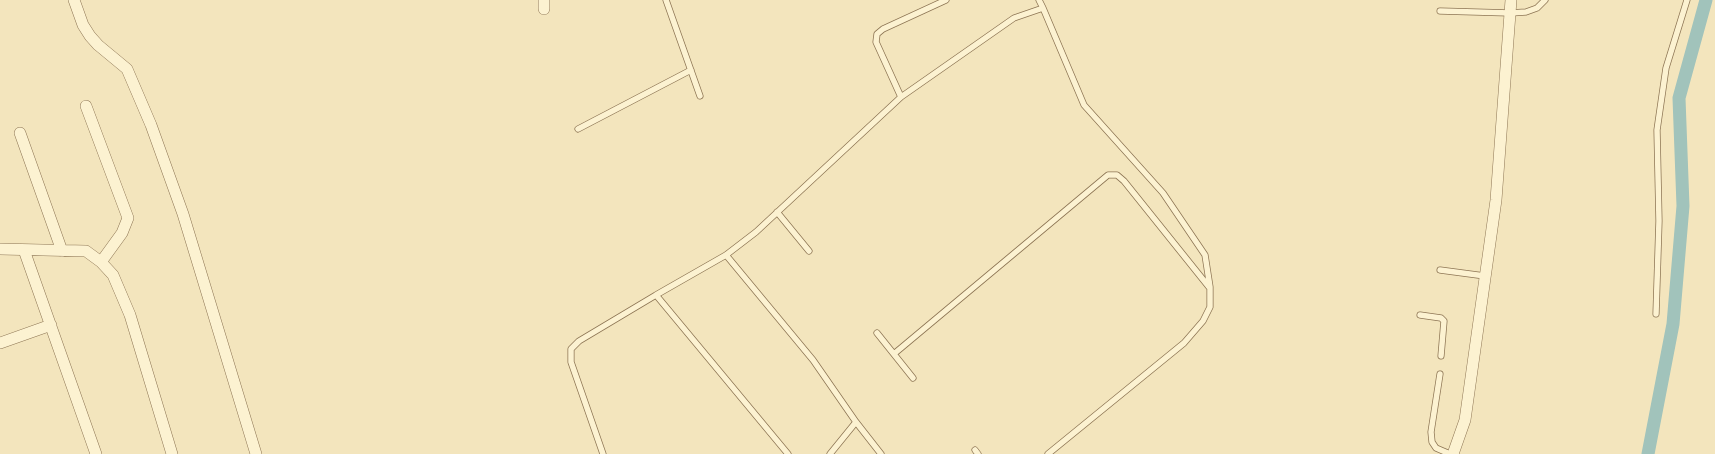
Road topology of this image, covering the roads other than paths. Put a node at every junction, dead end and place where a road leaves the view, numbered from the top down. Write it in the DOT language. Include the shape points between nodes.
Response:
graph roads {
  1 [pos="74,0"];
  2 [pos="666,0"];
  3 [pos="946,0"];
  4 [pos="1039,0"];
  5 [pos="1511,0"];
  6 [pos="1545,0"];
  7 [pos="1686,0"];
  8 [pos="1043,8"];
  9 [pos="1440,11"];
  10 [pos="1510,13"];
  11 [pos="691,70"];
  12 [pos="700,96"];
  13 [pos="901,96"];
  14 [pos="86,106"];
  15 [pos="578,130"];
  16 [pos="20,134"];
  17 [pos="777,212"];
  18 [pos="0,250"];
  19 [pos="24,250"];
  20 [pos="62,251"];
  21 [pos="809,251"];
  22 [pos="726,255"];
  23 [pos="101,262"];
  24 [pos="1440,270"];
  25 [pos="1485,276"];
  26 [pos="1210,287"];
  27 [pos="656,295"];
  28 [pos="1656,314"];
  29 [pos="1420,315"];
  30 [pos="50,325"];
  31 [pos="877,333"];
  32 [pos="0,343"];
  33 [pos="895,353"];
  34 [pos="1441,356"];
  35 [pos="1440,374"];
  36 [pos="913,378"];
  37 [pos="856,422"];
  38 [pos="96,454"];
  39 [pos="172,454"];
  40 [pos="256,454"];
  41 [pos="603,454"];
  42 [pos="788,454"];
  43 [pos="830,454"];
  44 [pos="881,454"];
  45 [pos="1048,454"];
  46 [pos="1452,454"];
  1 -- 40 [label="street" via="90,36 127,69 148,118 183,214"];
  2 -- 11 [label="lane"];
  3 -- 13 [label="lane" via="876,34 876,42"];
  4 -- 8 [label="lane"];
  5 -- 10 [label="street"];
  6 -- 10 [label="lane" via="1537,8"];
  7 -- 28 [label="lane" via="1666,68 1657,130 1659,221"];
  8 -- 13 [label="lane" via="1014,18"];
  8 -- 26 [label="lane" via="1084,105 1163,193 1205,255"];
  9 -- 10 [label="lane"];
  10 -- 25 [label="street" via="1496,200"];
  11 -- 12 [label="lane"];
  11 -- 15 [label="lane"];
  13 -- 17 [label="lane"];
  14 -- 23 [label="street" via="128,218 122,233"];
  16 -- 20 [label="street"];
  17 -- 21 [label="lane"];
  17 -- 22 [label="lane"];
  18 -- 19 [label="street"];
  19 -- 20 [label="street"];
  19 -- 30 [label="street"];
  20 -- 23 [label="street" via="86,251"];
  22 -- 27 [label="lane"];
  22 -- 37 [label="lane" via="813,360"];
  23 -- 39 [label="street" via="113,275 130,315"];
  24 -- 25 [label="lane"];
  25 -- 46 [label="street" via="1465,420"];
  26 -- 33 [label="lane" via="1124,181 1117,175 1108,175"];
  26 -- 45 [label="lane" via="1210,307 1203,321 1184,343"];
  27 -- 41 [label="lane" via="579,340 571,349 571,362"];
  27 -- 42 [label="lane"];
  29 -- 34 [label="lane" via="1441,318 1444,321"];
  30 -- 32 [label="street"];
  30 -- 38 [label="street"];
  31 -- 33 [label="lane"];
  33 -- 36 [label="lane"];
  35 -- 46 [label="lane" via="1431,432 1432,442 1436,448"];
  37 -- 43 [label="lane"];
  37 -- 44 [label="lane"];
}
